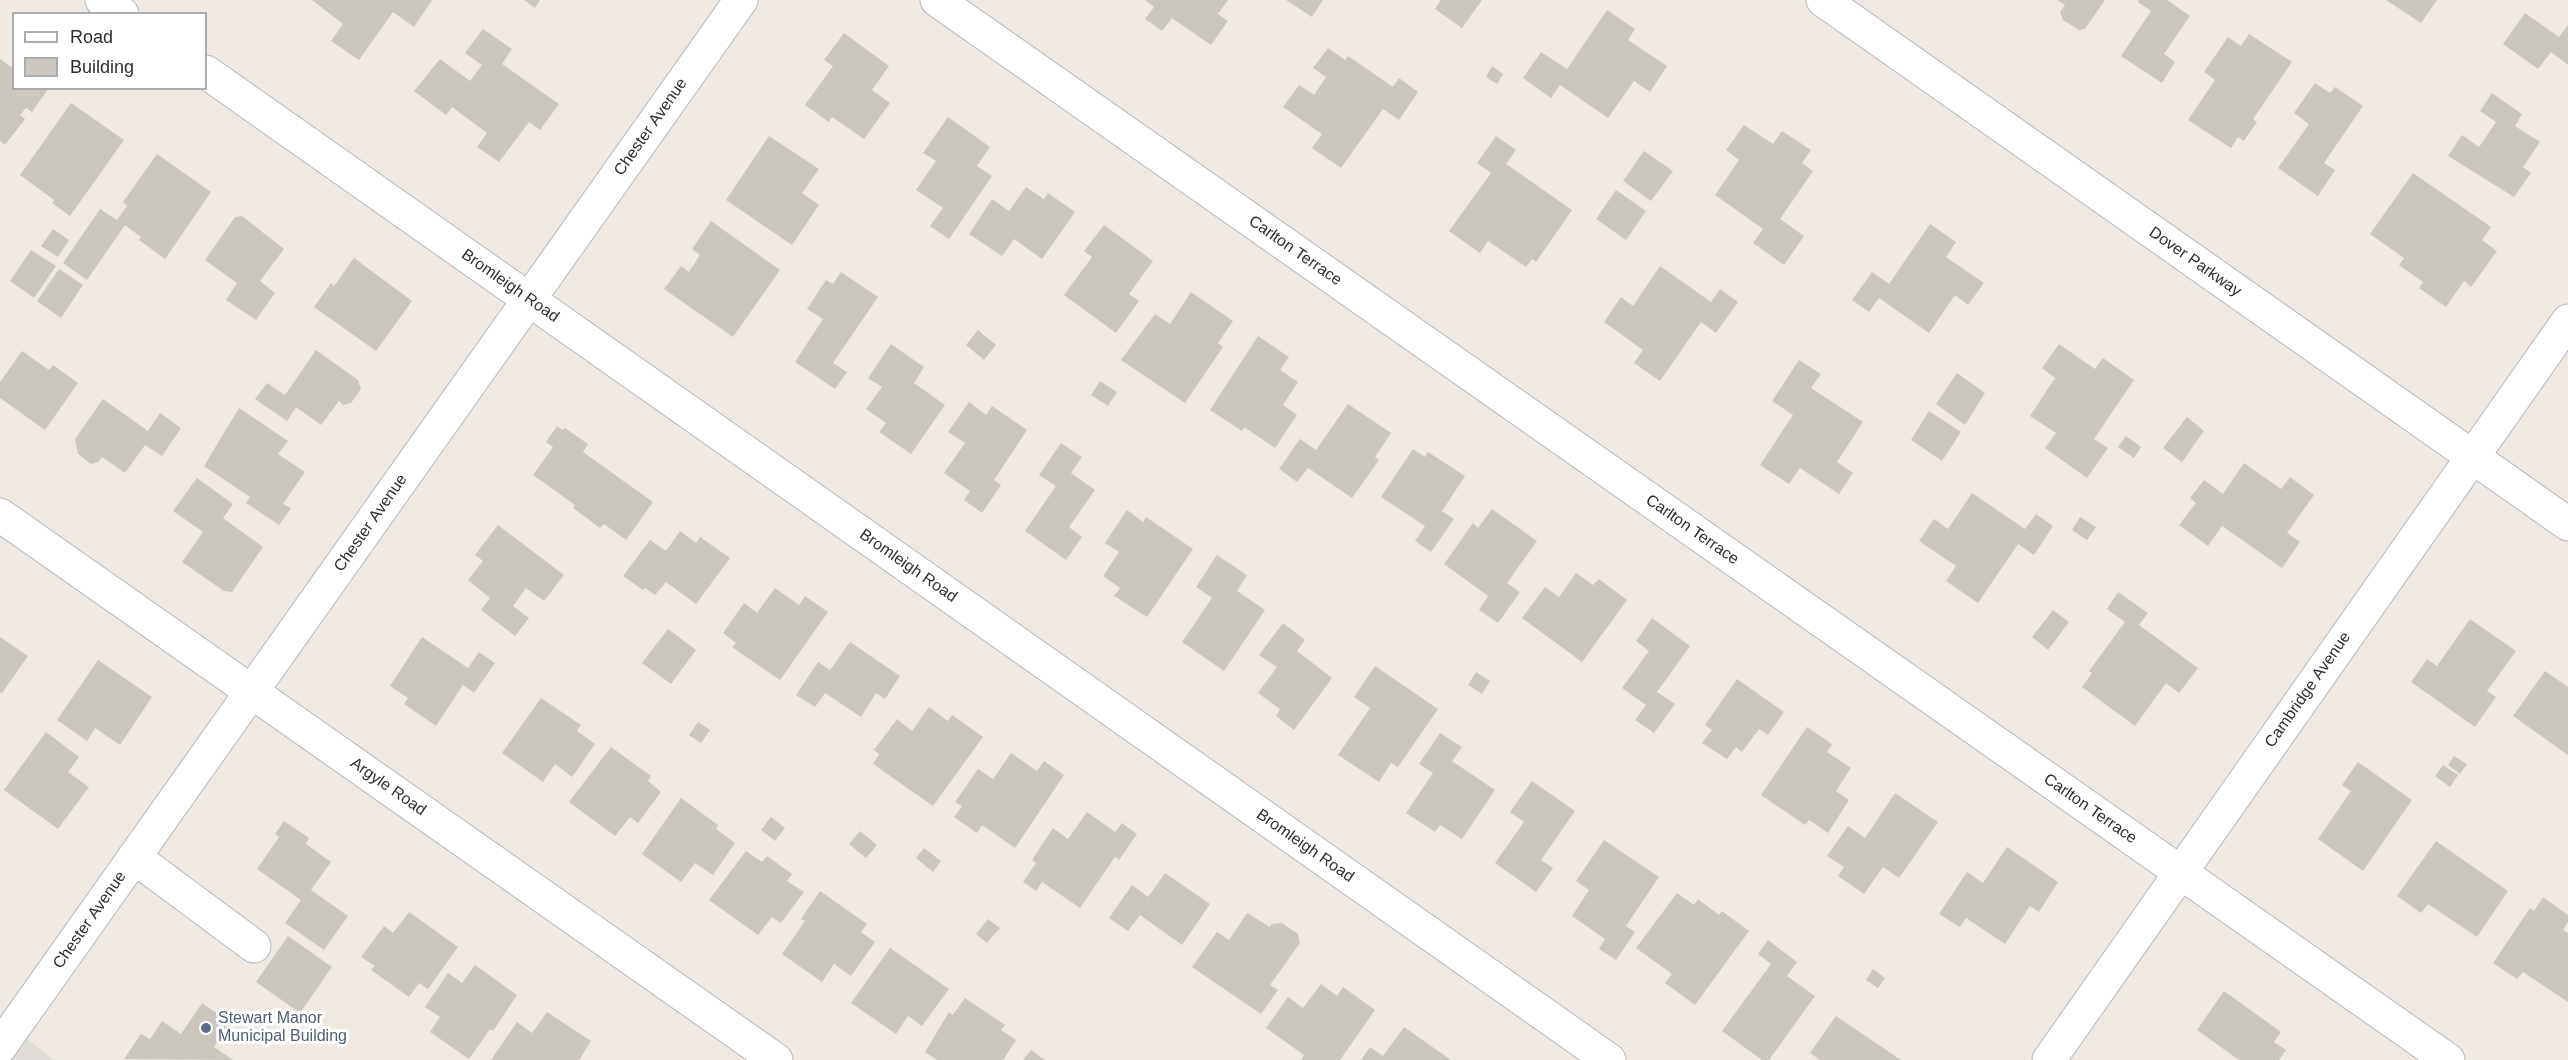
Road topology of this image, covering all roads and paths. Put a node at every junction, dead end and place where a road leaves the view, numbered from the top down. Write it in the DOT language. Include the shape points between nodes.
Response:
graph roads {
  1 [pos="102,0"];
  2 [pos="741,0"];
  3 [pos="937,0"];
  4 [pos="1823,0"];
  5 [pos="119,12"];
  6 [pos="207,73"];
  7 [pos="529,299"];
  8 [pos="2568,321"];
  9 [pos="2472,457"];
  10 [pos="0,515"];
  11 [pos="2568,524"];
  12 [pos="252,691"];
  13 [pos="134,856"];
  14 [pos="2181,873"];
  15 [pos="254,946"];
  16 [pos="0,1047"];
  17 [pos="776,1060"];
  18 [pos="1609,1060"];
  19 [pos="2049,1060"];
  20 [pos="2448,1060"];
  1 -- 5 [label="street"];
  2 -- 7 [label="street, Chester Avenue"];
  3 -- 14 [label="street, Carlton Terrace"];
  4 -- 9 [label="street, Dover Parkway"];
  6 -- 7 [label="street, Bromleigh Road"];
  7 -- 12 [label="street, Chester Avenue"];
  7 -- 18 [label="street, Bromleigh Road"];
  8 -- 9 [label="street, Cambridge Avenue"];
  9 -- 11 [label="street, Dover Parkway"];
  9 -- 14 [label="street, Cambridge Avenue"];
  10 -- 12 [label="street, Argyle Road"];
  12 -- 13 [label="street, Chester Avenue"];
  12 -- 17 [label="street, Argyle Road"];
  13 -- 15 [label="street"];
  13 -- 16 [label="street, Chester Avenue"];
  14 -- 19 [label="street, Cambridge Avenue"];
  14 -- 20 [label="street, Carlton Terrace"];
}
